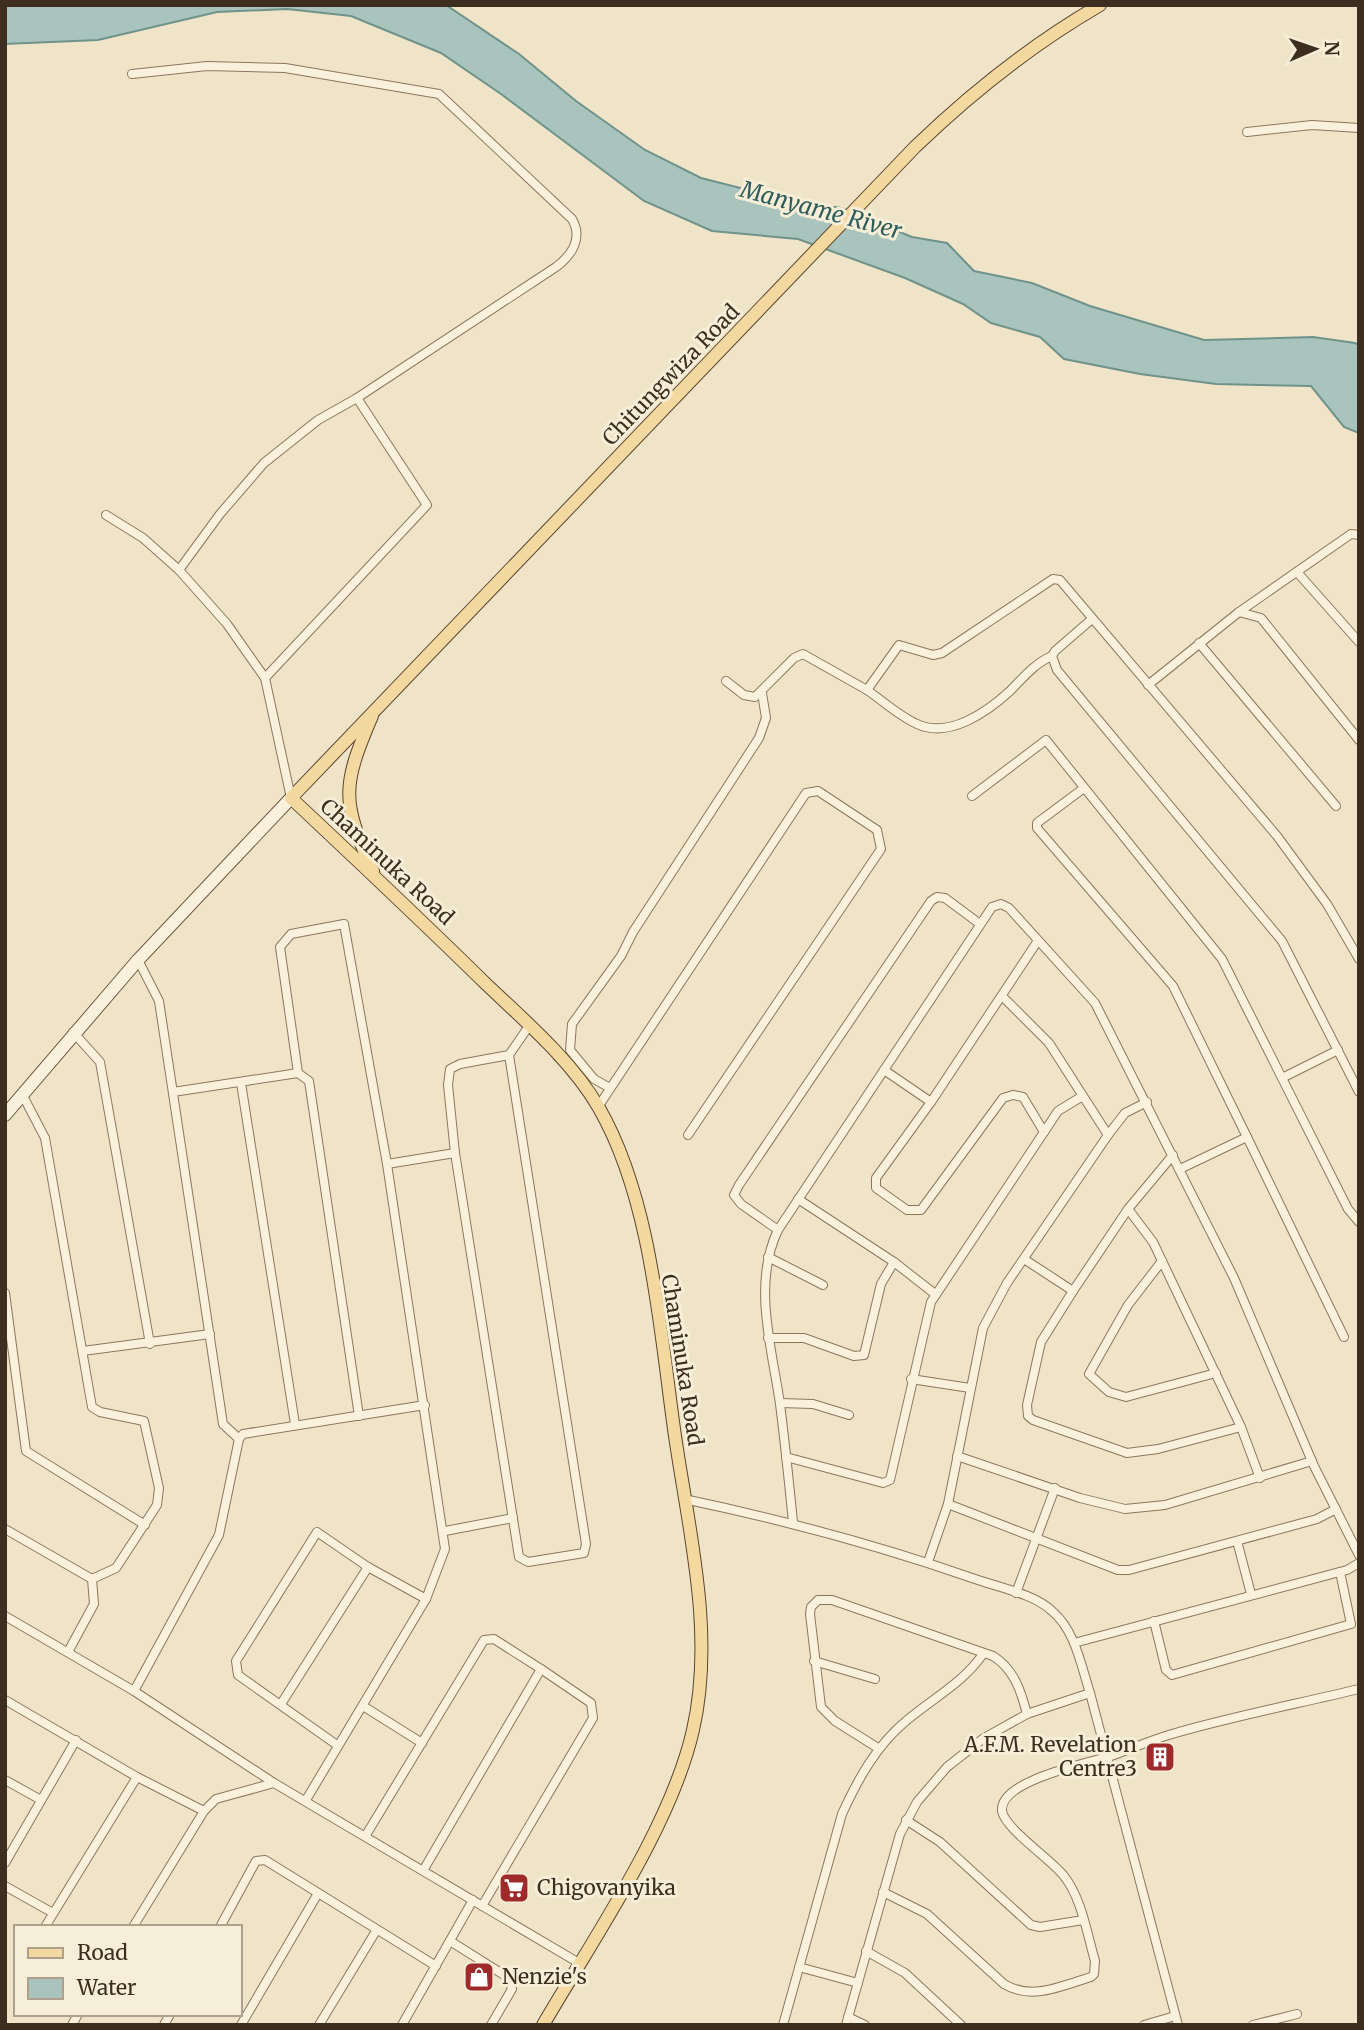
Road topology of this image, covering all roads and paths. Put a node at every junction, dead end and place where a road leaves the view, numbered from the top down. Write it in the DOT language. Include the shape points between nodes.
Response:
graph roads {
  1 [pos="1100,5"];
  2 [pos="132,74"];
  3 [pos="1359,128"];
  4 [pos="1247,132"];
  5 [pos="357,398"];
  6 [pos="106,515"];
  7 [pos="1359,535"];
  8 [pos="179,570"];
  9 [pos="1297,572"];
  10 [pos="1239,612"];
  11 [pos="1092,619"];
  12 [pos="1359,642"];
  13 [pos="1199,643"];
  14 [pos="1052,656"];
  15 [pos="265,678"];
  16 [pos="726,681"];
  17 [pos="1148,685"];
  18 [pos="867,690"];
  19 [pos="762,693"];
  20 [pos="375,708"];
  21 [pos="1359,740"];
  22 [pos="1084,788"];
  23 [pos="972,796"];
  24 [pos="291,798"];
  25 [pos="1336,806"];
  26 [pos="376,877"];
  27 [pos="980,925"];
  28 [pos="1037,942"];
  29 [pos="1359,959"];
  30 [pos="138,960"];
  31 [pos="1002,996"];
  32 [pos="529,1026"];
  33 [pos="73,1032"];
  34 [pos="1338,1050"];
  35 [pos="509,1055"];
  36 [pos="884,1070"];
  37 [pos="298,1073"];
  38 [pos="1284,1077"];
  39 [pos="241,1083"];
  40 [pos="610,1088"];
  41 [pos="173,1092"];
  42 [pos="1359,1092"];
  43 [pos="22,1094"];
  44 [pos="1081,1097"];
  45 [pos="931,1102"];
  46 [pos="1147,1102"];
  47 [pos="598,1107"];
  48 [pos="5,1115"];
  49 [pos="1044,1132"];
  50 [pos="688,1135"];
  51 [pos="1108,1135"];
  52 [pos="1247,1137"];
  53 [pos="455,1153"];
  54 [pos="1173,1155"];
  55 [pos="387,1164"];
  56 [pos="1180,1169"];
  57 [pos="798,1199"];
  58 [pos="1128,1209"];
  59 [pos="1359,1222"];
  60 [pos="778,1230"];
  61 [pos="768,1257"];
  62 [pos="1024,1259"];
  63 [pos="1162,1261"];
  64 [pos="894,1262"];
  65 [pos="823,1285"];
  66 [pos="1073,1291"];
  67 [pos="5,1293"];
  68 [pos="935,1294"];
  69 [pos="210,1334"];
  70 [pos="1344,1337"];
  71 [pos="768,1338"];
  72 [pos="150,1343"];
  73 [pos="83,1351"];
  74 [pos="1216,1374"];
  75 [pos="911,1379"];
  76 [pos="970,1388"];
  77 [pos="780,1403"];
  78 [pos="425,1405"];
  79 [pos="849,1415"];
  80 [pos="359,1416"];
  81 [pos="295,1424"];
  82 [pos="1241,1427"];
  83 [pos="239,1439"];
  84 [pos="957,1456"];
  85 [pos="786,1457"];
  86 [pos="1312,1461"];
  87 [pos="1260,1478"];
  88 [pos="1055,1488"];
  89 [pos="684,1499"];
  90 [pos="948,1504"];
  91 [pos="1336,1509"];
  92 [pos="513,1518"];
  93 [pos="793,1522"];
  94 [pos="145,1525"];
  95 [pos="5,1529"];
  96 [pos="445,1531"];
  97 [pos="1035,1540"];
  98 [pos="1237,1541"];
  99 [pos="1359,1555"];
  100 [pos="928,1562"];
  101 [pos="1359,1563"];
  102 [pos="368,1567"];
  103 [pos="1340,1572"];
  104 [pos="92,1579"];
  105 [pos="1016,1593"];
  106 [pos="1251,1594"];
  107 [pos="426,1599"];
  108 [pos="5,1616"];
  109 [pos="1154,1621"];
  110 [pos="1074,1643"];
  111 [pos="68,1653"];
  112 [pos="984,1654"];
  113 [pos="814,1661"];
  114 [pos="541,1668"];
  115 [pos="875,1679"];
  116 [pos="1359,1689"];
  117 [pos="134,1691"];
  118 [pos="1090,1693"];
  119 [pos="5,1700"];
  120 [pos="281,1704"];
  121 [pos="363,1706"];
  122 [pos="1027,1714"];
  123 [pos="76,1740"];
  124 [pos="422,1743"];
  125 [pos="337,1745"];
  126 [pos="878,1748"];
  127 [pos="1107,1757"];
  128 [pos="137,1777"];
  129 [pos="5,1780"];
  130 [pos="274,1783"];
  131 [pos="41,1800"];
  132 [pos="306,1800"];
  133 [pos="204,1811"];
  134 [pos="906,1820"];
  135 [pos="366,1835"];
  136 [pos="6,1860"];
  137 [pos="424,1869"];
  138 [pos="5,1886"];
  139 [pos="883,1892"];
  140 [pos="317,1895"];
  141 [pos="472,1900"];
  142 [pos="482,1906"];
  143 [pos="53,1913"];
  144 [pos="1083,1920"];
  145 [pos="46,1925"];
  146 [pos="134,1925"];
  147 [pos="221,1925"];
  148 [pos="376,1931"];
  149 [pos="450,1941"];
  150 [pos="866,1951"];
  151 [pos="579,1963"];
  152 [pos="436,1966"];
  153 [pos="799,1967"];
  154 [pos="858,1983"];
  155 [pos="1297,2014"];
  156 [pos="847,2021"];
  157 [pos="1176,2021"];
  158 [pos="241,2025"];
  159 [pos="319,2025"];
  160 [pos="402,2025"];
  161 [pos="491,2025"];
  162 [pos="542,2025"];
  163 [pos="783,2025"];
  164 [pos="865,2025"];
  165 [pos="961,2025"];
  166 [pos="1144,2025"];
  167 [pos="1253,2025"];
  1 -- 20 [label="main road, Chitungwiza Road" via="1003,68 932,130"];
  2 -- 5 [label="street" via="207,66 285,68 439,93 572,219 577,241 565,260"];
  3 -- 4 [label="street" via="1312,124"];
  5 -- 8 [label="street" via="318,419 264,463"];
  5 -- 15 [label="street" via="427,505"];
  6 -- 8 [label="street" via="143,538"];
  7 -- 9 [label="street" via="1351,534"];
  8 -- 15 [label="street" via="227,624"];
  9 -- 10 [label="street"];
  9 -- 12 [label="street"];
  10 -- 13 [label="street"];
  10 -- 21 [label="street" via="1261,618"];
  11 -- 14 [label="street"];
  11 -- 17 [label="street"];
  11 -- 18 [label="street" via="1065,584 1053,579 942,653 933,655 900,645"];
  13 -- 17 [label="street"];
  13 -- 25 [label="street"];
  14 -- 18 [label="street" via="964,723 940,729 918,725"];
  14 -- 34 [label="street" via="1056,670 1282,941"];
  15 -- 24 [label="street"];
  16 -- 19 [label="street" via="744,695 755,698"];
  17 -- 29 [label="street" via="1277,836 1327,904"];
  18 -- 19 [label="street" via="803,654"];
  19 -- 40 [label="street" via="766,718 740,771 572,1024 570,1050 594,1079"];
  20 -- 24 [label="main road, Chitungwiza Road"];
  20 -- 26 [label="main road" via="353,762 349,802 351,821"];
  22 -- 23 [label="street" via="1046,740"];
  22 -- 38 [label="street" via="1223,959"];
  22 -- 52 [label="street" via="1037,823 1037,828 1173,986"];
  24 -- 26 [label="main road, Chaminuka Road"];
  24 -- 30 [label="main road"];
  26 -- 32 [label="main road, Chaminuka Road"];
  27 -- 28 [label="street" via="992,908 1001,904"];
  27 -- 36 [label="street"];
  27 -- 60 [label="street" via="945,898 931,901 739,1185 734,1195 741,1204"];
  28 -- 31 [label="street"];
  28 -- 46 [label="street" via="1095,1003"];
  30 -- 33 [label="main road"];
  30 -- 41 [label="street" via="159,1001"];
  31 -- 44 [label="street" via="1049,1043"];
  31 -- 45 [label="street"];
  32 -- 35 [label="street"];
  32 -- 47 [label="main road, Chaminuka Road"];
  33 -- 43 [label="main road"];
  33 -- 72 [label="street" via="100,1062"];
  34 -- 38 [label="street"];
  34 -- 42 [label="street"];
  35 -- 53 [label="street" via="450,1069"];
  35 -- 92 [label="street" via="584,1553 528,1562 519,1557"];
  36 -- 45 [label="street"];
  36 -- 57 [label="street"];
  37 -- 39 [label="street"];
  37 -- 55 [label="street" via="280,947 291,934 344,924"];
  37 -- 80 [label="street" via="309,1082"];
  38 -- 59 [label="street" via="1348,1209"];
  39 -- 41 [label="street"];
  39 -- 81 [label="street"];
  40 -- 47 [label="street"];
  40 -- 50 [label="street" via="806,793 818,791 877,830 881,849"];
  41 -- 69 [label="street"];
  43 -- 48 [label="main road"];
  43 -- 73 [label="street" via="45,1138"];
  44 -- 49 [label="street" via="1058,1111"];
  44 -- 51 [label="street"];
  45 -- 49 [label="street" via="875,1182 880,1194 907,1210 921,1210 1003,1098 1023,1097"];
  46 -- 51 [label="street" via="1125,1113"];
  46 -- 54 [label="street"];
  47 -- 89 [label="main road, Chaminuka Road" via="624,1160 635,1196"];
  49 -- 68 [label="street"];
  51 -- 62 [label="street"];
  52 -- 56 [label="street"];
  52 -- 70 [label="street"];
  53 -- 55 [label="street"];
  53 -- 92 [label="street"];
  54 -- 56 [label="street"];
  54 -- 58 [label="street"];
  55 -- 78 [label="street"];
  56 -- 86 [label="street" via="1234,1278"];
  57 -- 60 [label="street"];
  57 -- 64 [label="street"];
  58 -- 63 [label="street"];
  58 -- 66 [label="street"];
  60 -- 61 [label="street"];
  61 -- 65 [label="street"];
  61 -- 71 [label="street"];
  62 -- 66 [label="street"];
  62 -- 76 [label="street" via="983,1328"];
  63 -- 74 [label="street"];
  63 -- 74 [label="street" via="1128,1305 1089,1374 1109,1392 1126,1397"];
  64 -- 68 [label="street"];
  64 -- 71 [label="street" via="881,1284 864,1355 854,1356 804,1338"];
  66 -- 82 [label="street" via="1041,1342 1028,1416 1127,1453"];
  67 -- 94 [label="street" via="26,1451"];
  68 -- 75 [label="street"];
  69 -- 72 [label="street"];
  69 -- 83 [label="street" via="223,1424"];
  71 -- 77 [label="street"];
  72 -- 73 [label="street"];
  73 -- 94 [label="street" via="94,1409 145,1423 159,1488 157,1505"];
  74 -- 82 [label="street"];
  75 -- 76 [label="street"];
  75 -- 85 [label="street" via="888,1482"];
  76 -- 84 [label="street"];
  77 -- 79 [label="street" via="813,1404"];
  77 -- 85 [label="street"];
  78 -- 80 [label="street"];
  78 -- 96 [label="street"];
  80 -- 81 [label="street"];
  81 -- 83 [label="street" via="243,1434"];
  82 -- 87 [label="street"];
  83 -- 117 [label="street" via="219,1535"];
  84 -- 88 [label="street"];
  84 -- 90 [label="street"];
  85 -- 93 [label="street"];
  86 -- 87 [label="street"];
  86 -- 91 [label="street"];
  87 -- 88 [label="street" via="1135,1509 1109,1506"];
  88 -- 97 [label="street"];
  89 -- 93 [label="street"];
  89 -- 151 [label="main road, Chaminuka Road" via="700,1609 701,1673 694,1728 679,1773 637,1864"];
  90 -- 97 [label="street"];
  90 -- 100 [label="street"];
  91 -- 98 [label="street" via="1317,1519"];
  91 -- 99 [label="street"];
  92 -- 96 [label="street"];
  93 -- 100 [label="street"];
  94 -- 104 [label="street" via="116,1569"];
  95 -- 104 [label="street"];
  96 -- 107 [label="street" via="445,1549"];
  97 -- 98 [label="street" via="1118,1570"];
  97 -- 105 [label="street"];
  98 -- 106 [label="street"];
  100 -- 105 [label="street"];
  101 -- 103 [label="street"];
  102 -- 107 [label="street"];
  102 -- 120 [label="street"];
  102 -- 120 [label="street" via="317,1532 236,1661 238,1675"];
  103 -- 106 [label="street"];
  103 -- 109 [label="street" via="1351,1624 1172,1675 1166,1670"];
  104 -- 111 [label="street" via="94,1604"];
  105 -- 110 [label="street" via="1051,1609"];
  106 -- 109 [label="street"];
  107 -- 121 [label="street"];
  108 -- 111 [label="street"];
  109 -- 110 [label="street"];
  110 -- 118 [label="street"];
  111 -- 117 [label="street"];
  112 -- 113 [label="street" via="825,1599 811,1607"];
  112 -- 122 [label="street" via="1007,1668 1019,1685"];
  112 -- 126 [label="street" via="971,1672"];
  113 -- 115 [label="street"];
  113 -- 126 [label="street" via="821,1707"];
  114 -- 124 [label="street" via="494,1639 484,1640"];
  114 -- 137 [label="street"];
  114 -- 142 [label="street" via="591,1703 593,1718"];
  116 -- 127 [label="street" via="1171,1734"];
  117 -- 130 [label="street"];
  118 -- 122 [label="street"];
  118 -- 127 [label="street"];
  119 -- 123 [label="street"];
  120 -- 125 [label="street"];
  121 -- 124 [label="street"];
  121 -- 125 [label="street"];
  122 -- 134 [label="street" via="984,1738 947,1768"];
  123 -- 128 [label="street"];
  123 -- 131 [label="street"];
  124 -- 135 [label="street"];
  125 -- 132 [label="street"];
  126 -- 153 [label="street" via="842,1814"];
  127 -- 144 [label="street" via="1041,1777 1007,1797 1003,1806 1004,1818 1065,1877"];
  127 -- 157 [label="street"];
  128 -- 133 [label="street"];
  128 -- 143 [label="street"];
  129 -- 131 [label="street"];
  130 -- 132 [label="street"];
  130 -- 133 [label="street" via="216,1799"];
  131 -- 136 [label="street"];
  132 -- 135 [label="street"];
  133 -- 146 [label="street"];
  134 -- 139 [label="street"];
  134 -- 144 [label="street" via="933,1836 1031,1925"];
  135 -- 137 [label="street"];
  137 -- 141 [label="street"];
  138 -- 143 [label="street"];
  139 -- 144 [label="street" via="917,1906 1004,1984 1025,1994 1094,1974 1095,1961"];
  139 -- 150 [label="street"];
  140 -- 147 [label="street" via="265,1860 256,1861"];
  140 -- 148 [label="street"];
  140 -- 158 [label="street"];
  141 -- 142 [label="street"];
  141 -- 149 [label="street"];
  142 -- 151 [label="street"];
  143 -- 145 [label="street"];
  148 -- 152 [label="street"];
  148 -- 159 [label="street"];
  149 -- 152 [label="street"];
  149 -- 161 [label="street" via="509,1978 512,1989"];
  150 -- 154 [label="street"];
  150 -- 165 [label="street" via="905,1973"];
  151 -- 162 [label="main road, Chaminuka Road"];
  152 -- 160 [label="street"];
  153 -- 154 [label="street"];
  153 -- 163 [label="street"];
  154 -- 156 [label="street"];
  155 -- 167 [label="street"];
  156 -- 164 [label="street"];
  157 -- 166 [label="street"];
}
